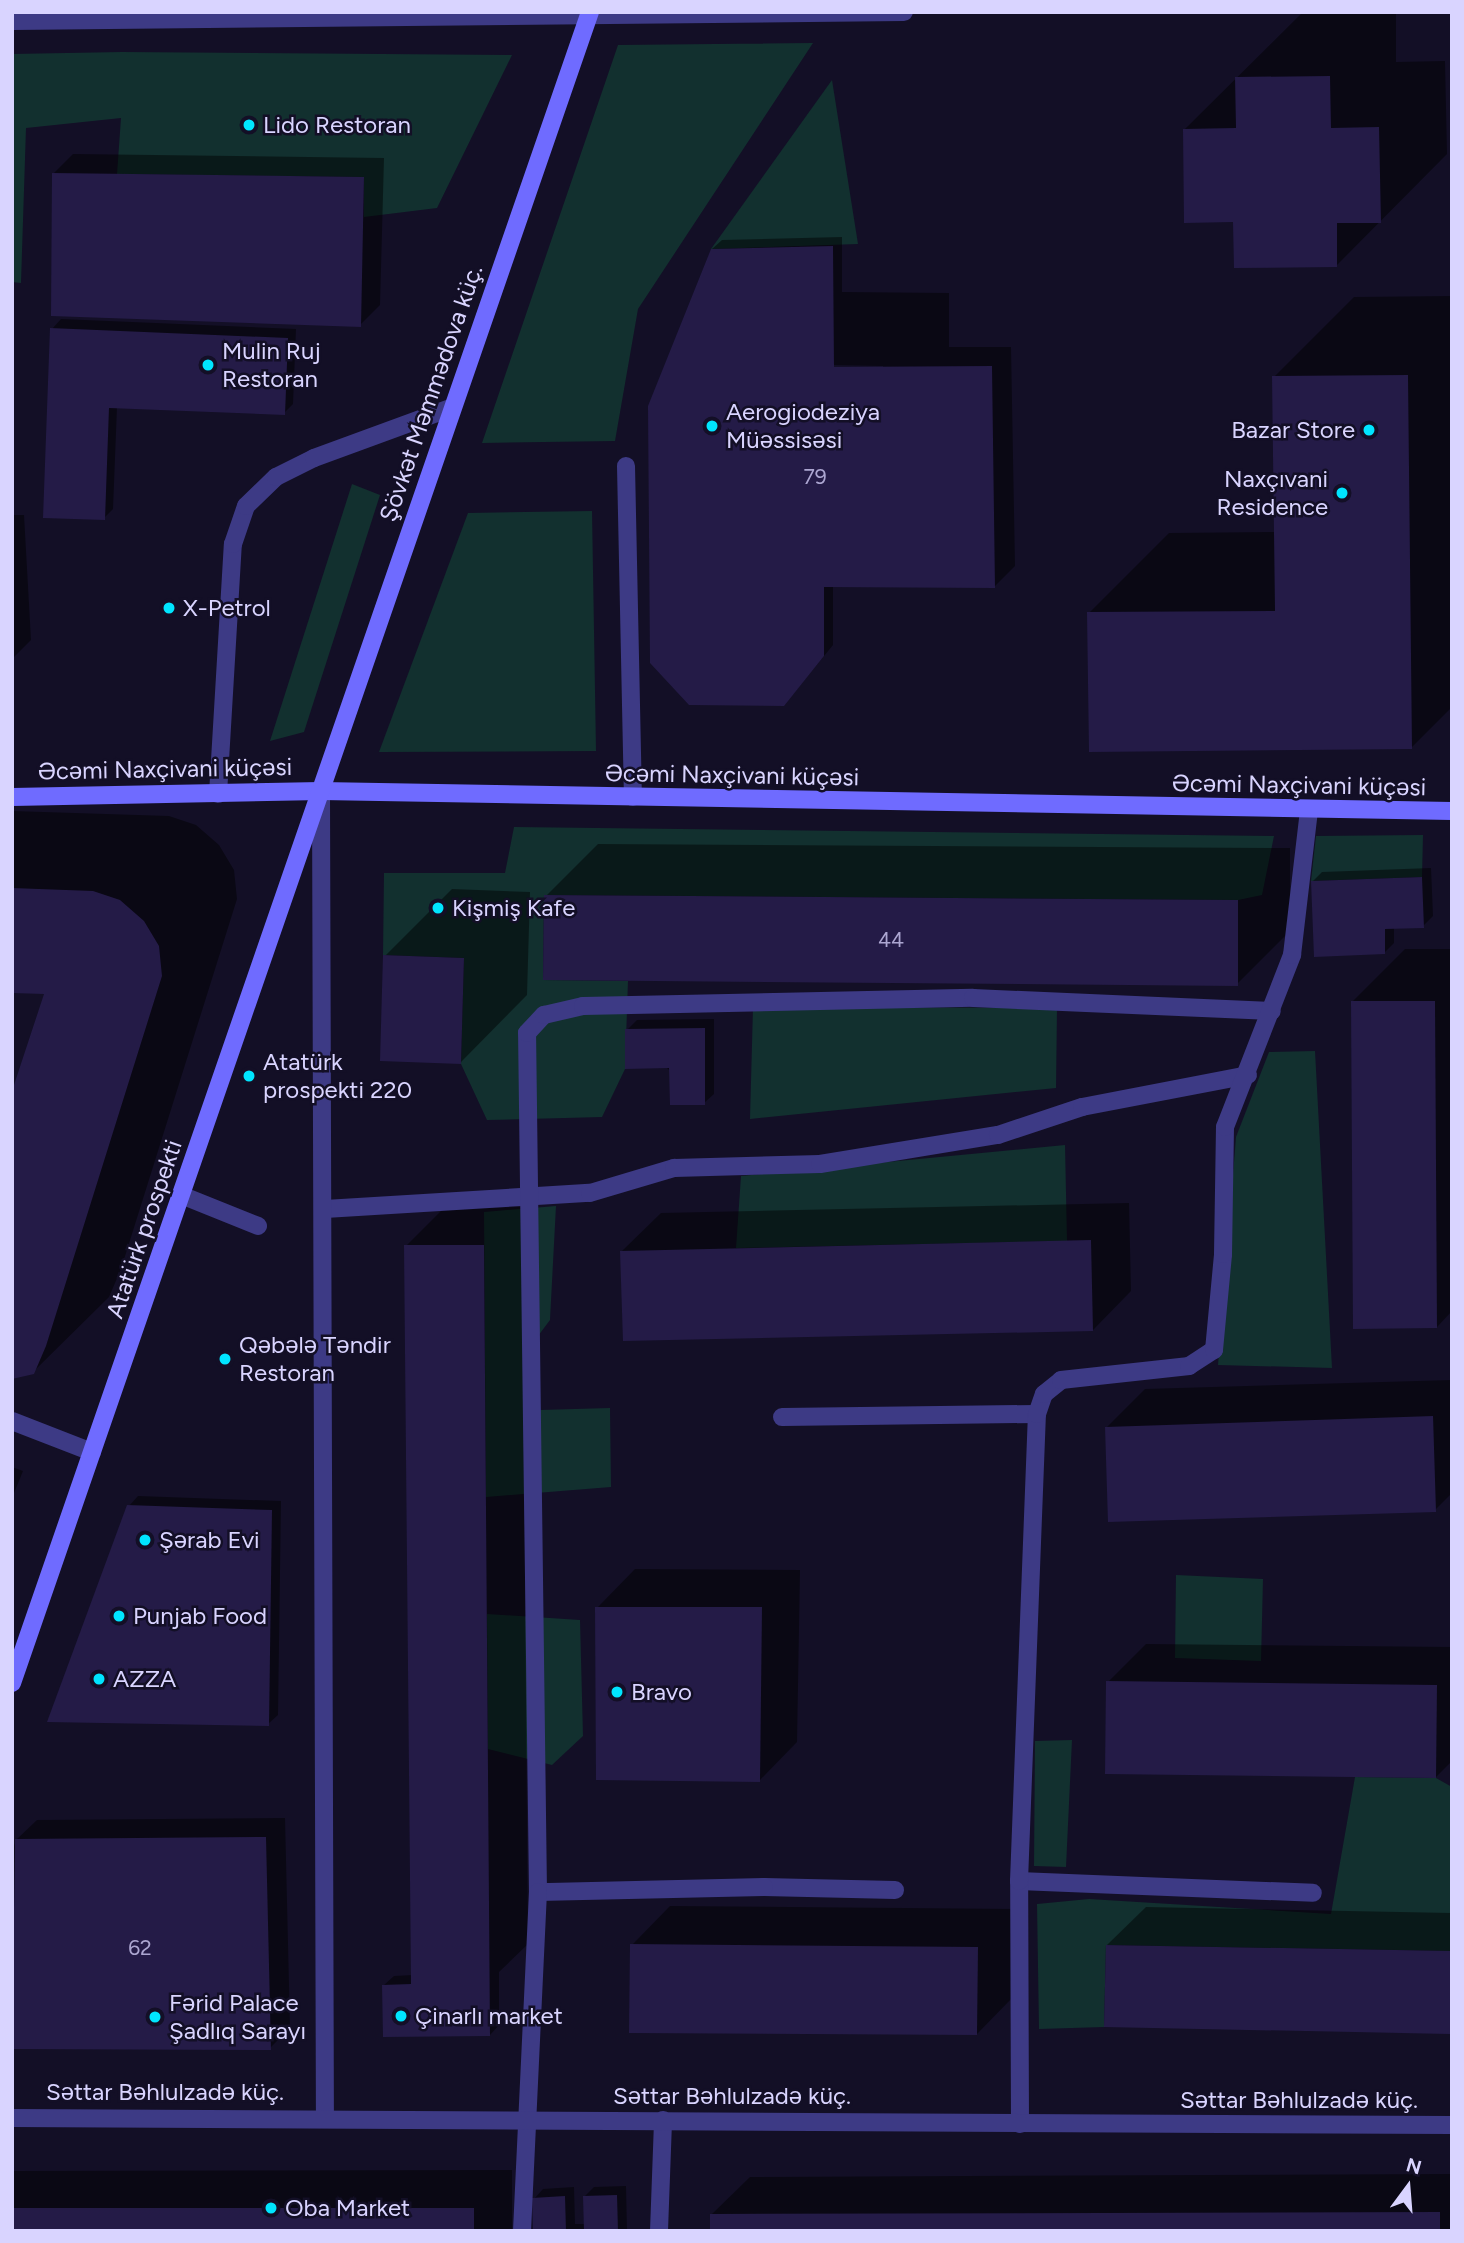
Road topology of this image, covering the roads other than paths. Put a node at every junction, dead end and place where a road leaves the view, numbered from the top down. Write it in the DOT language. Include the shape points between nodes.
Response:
graph roads {
  1 [pos="904,12"];
  2 [pos="589,15"];
  3 [pos="12,22"];
  4 [pos="451,408"];
  5 [pos="626,466"];
  6 [pos="321,791"];
  7 [pos="218,794"];
  8 [pos="12,797"];
  9 [pos="633,797"];
  10 [pos="1309,811"];
  11 [pos="1452,811"];
  12 [pos="1272,1011"];
  13 [pos="1248,1075"];
  14 [pos="181,1195"];
  15 [pos="529,1196"];
  16 [pos="325,1209"];
  17 [pos="258,1226"];
  18 [pos="1037,1414"];
  19 [pos="782,1417"];
  20 [pos="12,1421"];
  21 [pos="92,1452"];
  22 [pos="12,1683"];
  23 [pos="1019,1881"];
  24 [pos="895,1890"];
  25 [pos="538,1892"];
  26 [pos="1314,1893"];
  27 [pos="325,2116"];
  28 [pos="12,2118"];
  29 [pos="529,2120"];
  30 [pos="663,2120"];
  31 [pos="1020,2124"];
  32 [pos="1452,2125"];
  33 [pos="522,2231"];
  34 [pos="659,2231"];
  1 -- 2 [label="street"];
  2 -- 3 [label="street"];
  2 -- 4 [label="main road, Şövkət Məmmədova küç."];
  4 -- 6 [label="main road, Şövkət Məmmədova küç."];
  4 -- 7 [label="street" via="314,458 276,477 246,506 233,544"];
  5 -- 9 [label="street"];
  6 -- 7 [label="main road, Əcəmi Naxçivani küçəsi"];
  6 -- 9 [label="main road, Əcəmi Naxçivani küçəsi"];
  6 -- 14 [label="main road, Atatürk prospekti"];
  6 -- 16 [label="street"];
  7 -- 8 [label="main road, Əcəmi Naxçivani küçəsi"];
  9 -- 10 [label="main road, Əcəmi Naxçivani küçəsi"];
  10 -- 11 [label="main road, Əcəmi Naxçivani küçəsi"];
  10 -- 12 [label="street" via="1292,955"];
  12 -- 13 [label="street"];
  12 -- 15 [label="street" via="973,998 583,1006 544,1015 527,1033"];
  13 -- 15 [label="street" via="1082,1107 998,1135 940,1146 820,1164 674,1168 590,1193"];
  13 -- 18 [label="street" via="1225,1128 1223,1254 1214,1350 1189,1366 1060,1380 1044,1394"];
  14 -- 17 [label="street"];
  14 -- 21 [label="main road, Atatürk prospekti"];
  15 -- 16 [label="street"];
  15 -- 25 [label="street"];
  16 -- 27 [label="street"];
  18 -- 19 [label="street"];
  18 -- 23 [label="street"];
  20 -- 21 [label="street"];
  21 -- 22 [label="main road, Atatürk prospekti"];
  23 -- 26 [label="street"];
  23 -- 31 [label="street"];
  24 -- 25 [label="street" via="764,1887"];
  25 -- 29 [label="street"];
  27 -- 28 [label="street, Səttar Bəhlulzadə küç."];
  27 -- 29 [label="street, Səttar Bəhlulzadə küç."];
  29 -- 30 [label="street, Səttar Bəhlulzadə küç."];
  29 -- 33 [label="street"];
  30 -- 31 [label="street, Səttar Bəhlulzadə küç."];
  30 -- 34 [label="street"];
  31 -- 32 [label="street, Səttar Bəhlulzadə küç."];
}
